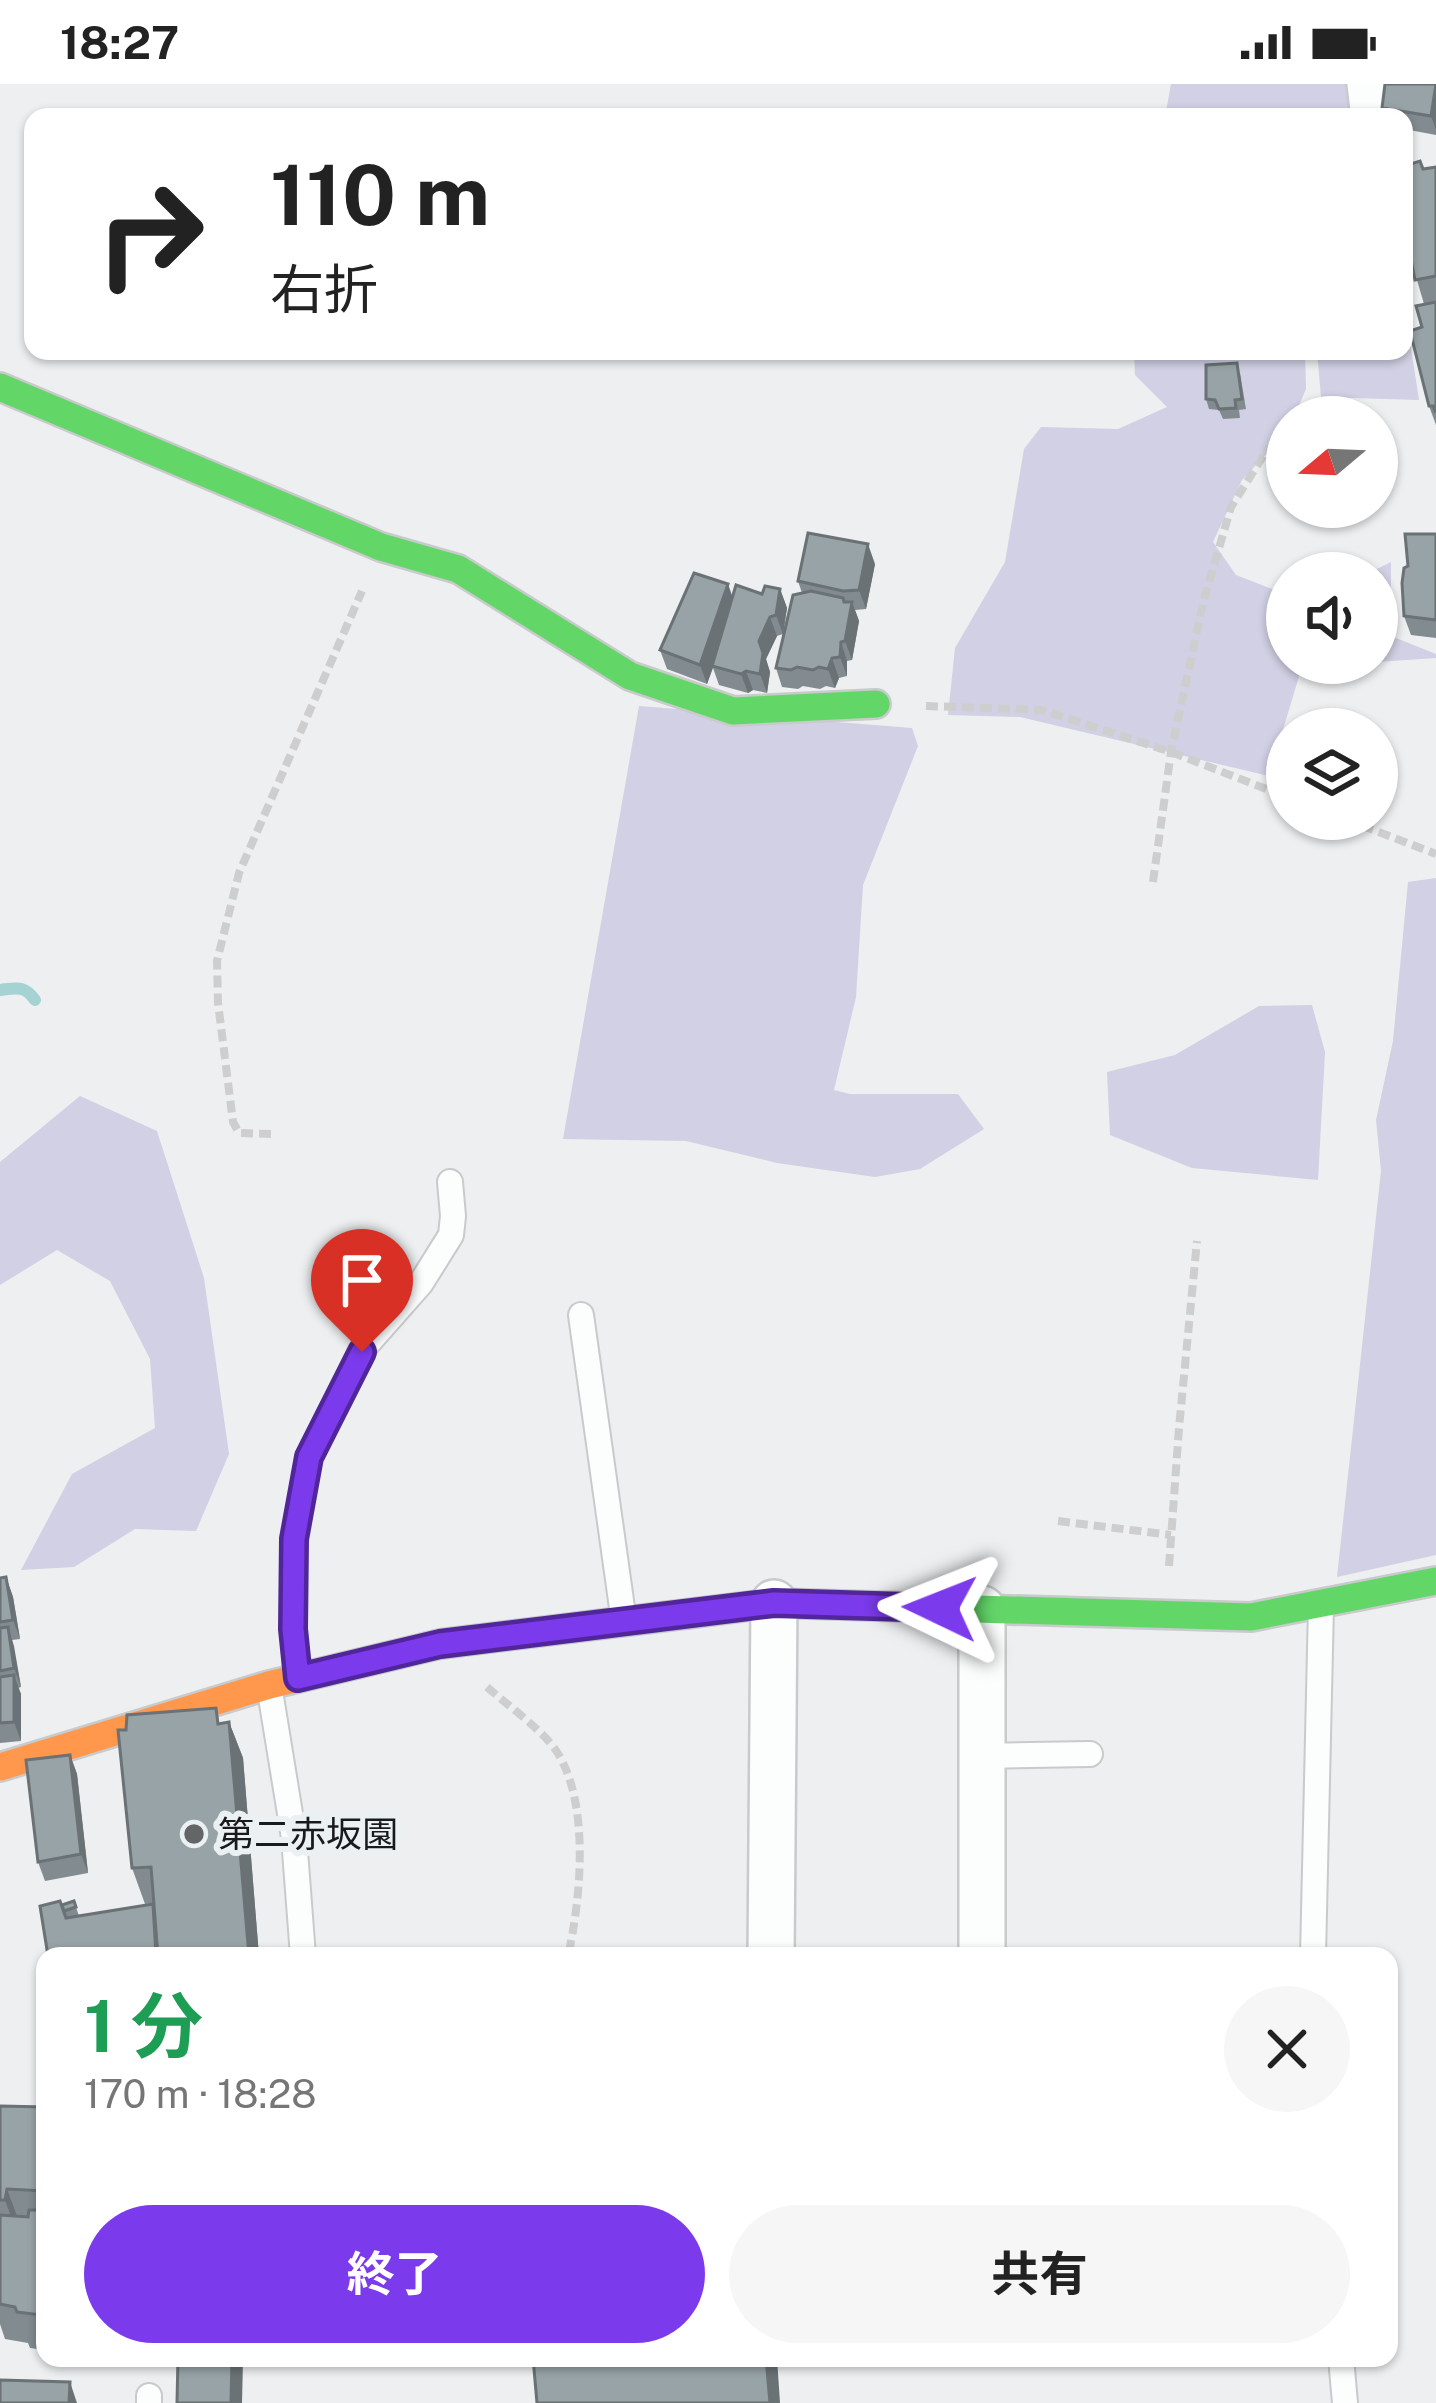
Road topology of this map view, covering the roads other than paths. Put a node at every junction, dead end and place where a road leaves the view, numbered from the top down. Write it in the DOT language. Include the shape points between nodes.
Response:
graph roads {
  1 [pos="0,387"];
  2 [pos="876,704"];
  3 [pos="451,1182"];
  4 [pos="581,1316"];
  5 [pos="1436,1581"];
  6 [pos="774,1603"];
  7 [pos="1322,1604"];
  8 [pos="982,1610"];
  9 [pos="624,1622"];
  10 [pos="298,1678"];
  11 [pos="269,1685"];
  12 [pos="1090,1754"];
  13 [pos="982,1756"];
  14 [pos="0,1768"];
  15 [pos="302,1947"];
  16 [pos="771,1947"];
  17 [pos="982,1947"];
  18 [pos="1313,1947"];
  19 [pos="1342,2367"];
  20 [pos="1345,2403"];
  1 -- 2 [label="street" via="381,547 458,569 630,676 733,711"];
  3 -- 10 [label="lane" via="451,1235 362,1352 309,1457 294,1539"];
  4 -- 9 [label="lane"];
  5 -- 7 [label="street"];
  6 -- 8 [label="street"];
  6 -- 9 [label="street"];
  6 -- 16 [label="street"];
  7 -- 8 [label="street" via="1251,1617"];
  7 -- 18 [label="lane"];
  8 -- 13 [label="street"];
  9 -- 10 [label="street" via="440,1644"];
  10 -- 11 [label="street"];
  11 -- 14 [label="street"];
  11 -- 15 [label="lane"];
  12 -- 13 [label="lane"];
  13 -- 17 [label="street"];
  19 -- 20 [label="lane"];
}
